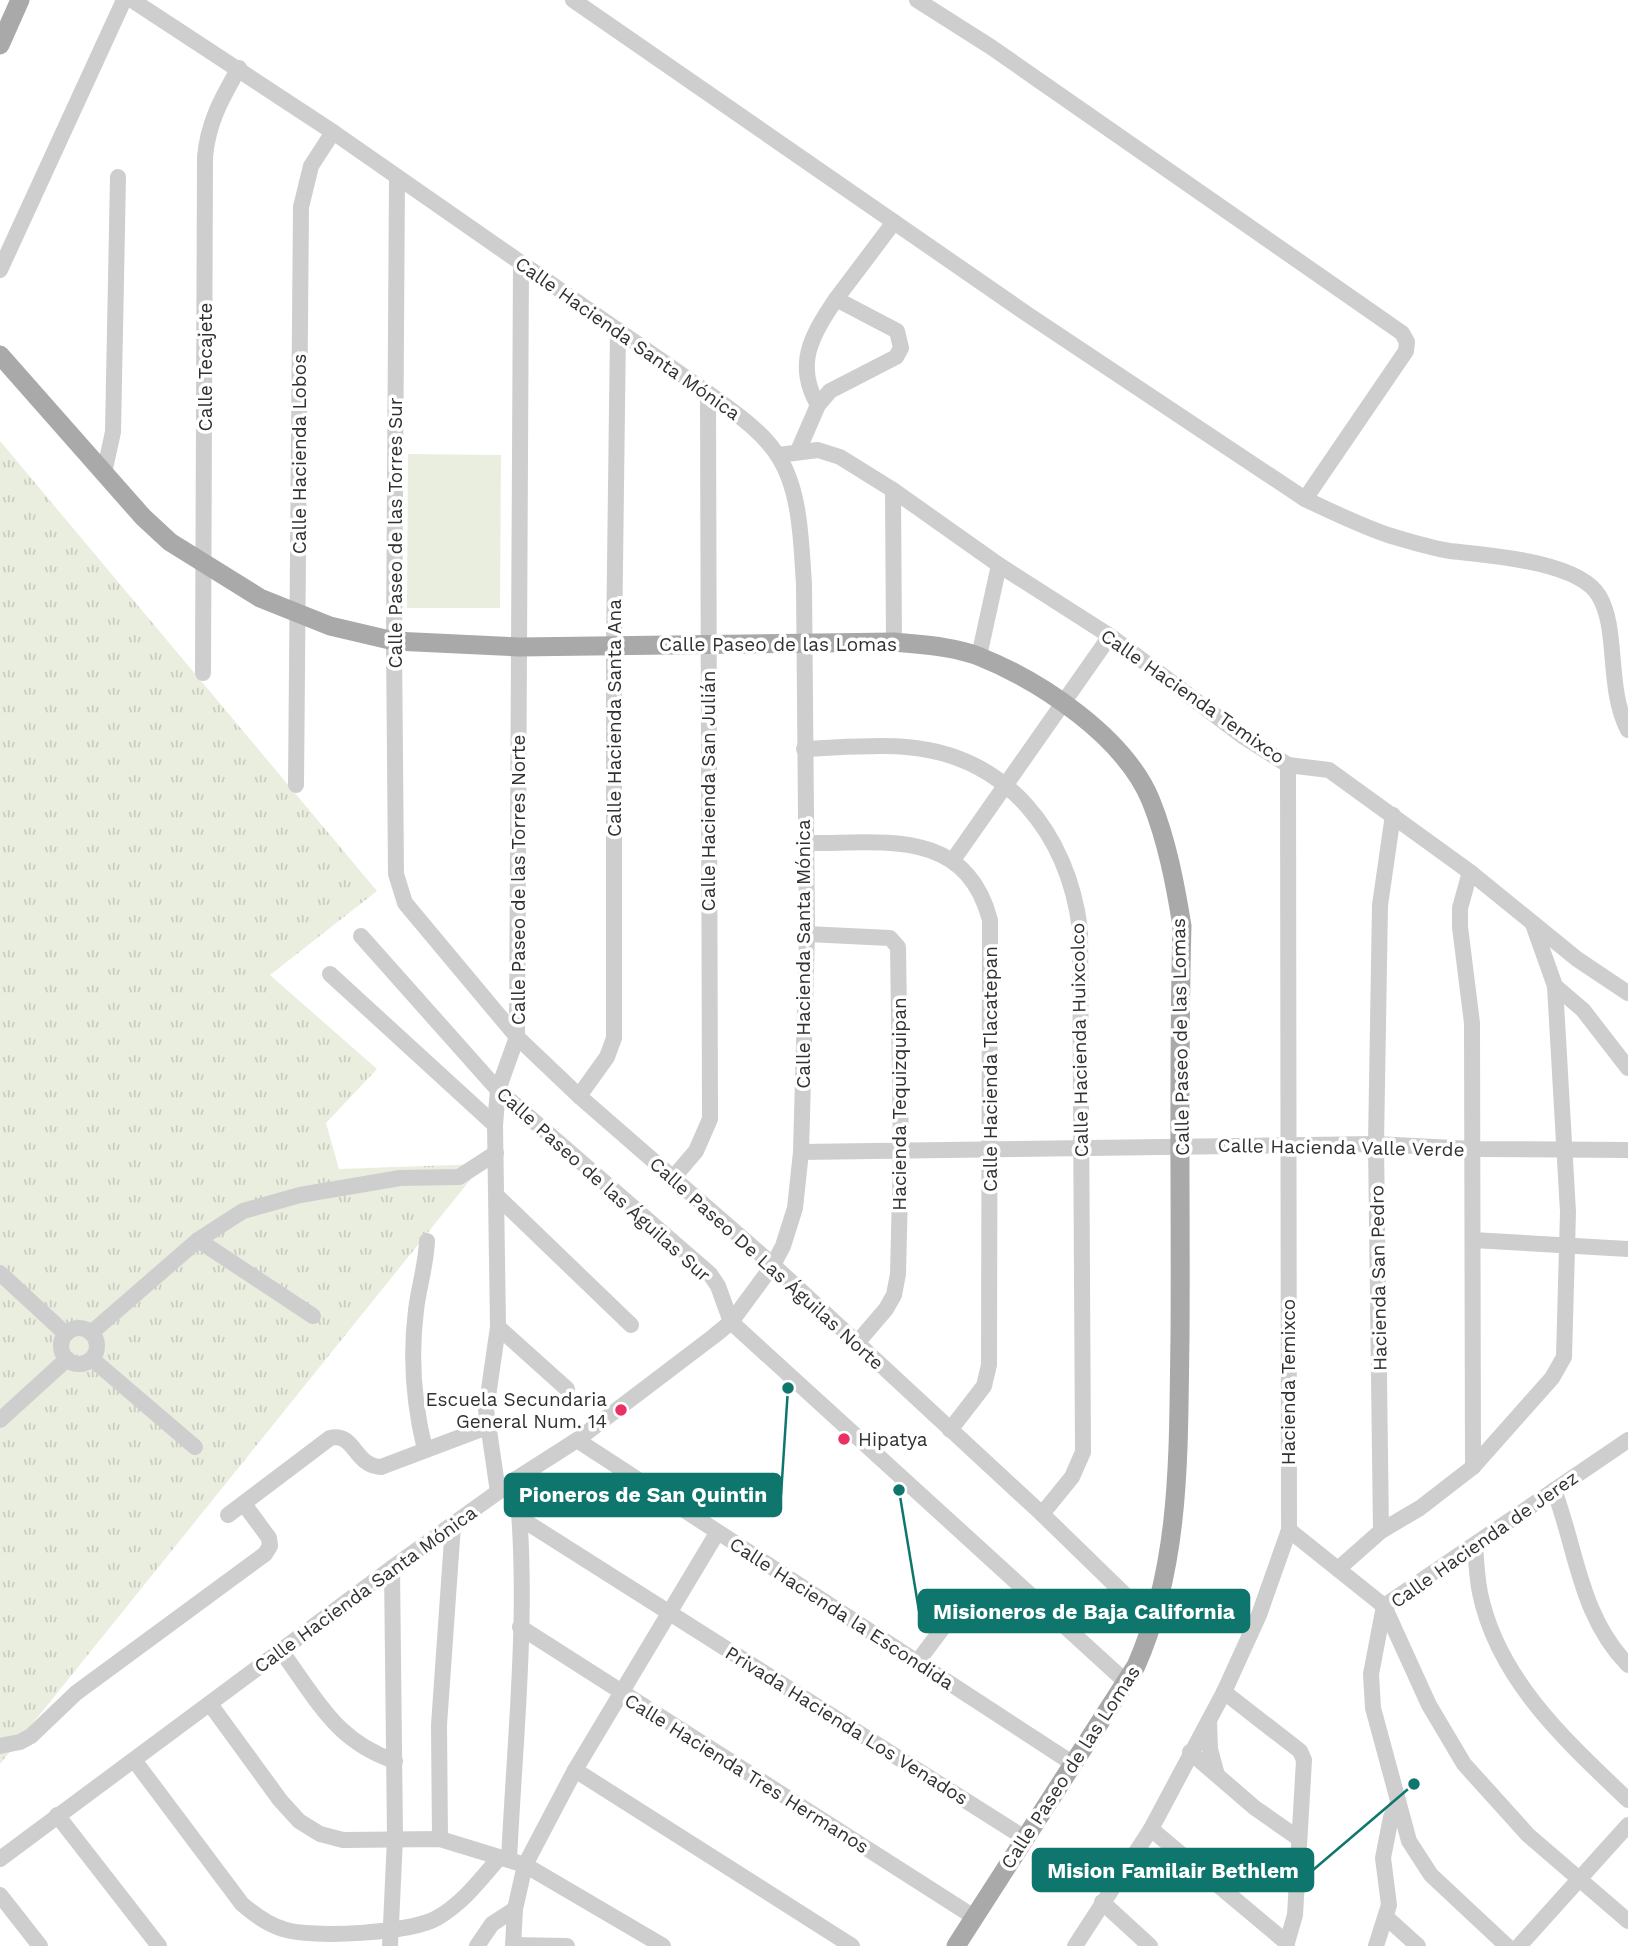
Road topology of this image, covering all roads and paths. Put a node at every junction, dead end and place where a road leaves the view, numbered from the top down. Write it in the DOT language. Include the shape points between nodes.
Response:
graph roads {
  1 [pos="20,0"];
  2 [pos="124,0"];
  3 [pos="132,0"];
  4 [pos="573,0"];
  5 [pos="917,0"];
  6 [pos="0,45"];
  7 [pos="239,68"];
  8 [pos="333,132"];
  9 [pos="118,177"];
  10 [pos="397,177"];
  11 [pos="894,222"];
  12 [pos="521,263"];
  13 [pos="0,270"];
  14 [pos="836,299"];
  15 [pos="618,330"];
  16 [pos="0,355"];
  17 [pos="708,393"];
  18 [pos="818,405"];
  19 [pos="798,451"];
  20 [pos="778,455"];
  21 [pos="104,473"];
  22 [pos="893,490"];
  23 [pos="1305,499"];
  24 [pos="999,565"];
  25 [pos="205,566"];
  26 [pos="298,616"];
  27 [pos="1110,636"];
  28 [pos="394,640"];
  29 [pos="894,642"];
  30 [pos="802,643"];
  31 [pos="707,644"];
  32 [pos="614,645"];
  33 [pos="519,647"];
  34 [pos="979,656"];
  35 [pos="203,673"];
  36 [pos="1064,705"];
  37 [pos="1628,730"];
  38 [pos="804,749"];
  39 [pos="1288,765"];
  40 [pos="1005,784"];
  41 [pos="296,785"];
  42 [pos="1393,815"];
  43 [pos="804,843"];
  44 [pos="953,860"];
  45 [pos="1470,872"];
  46 [pos="398,889"];
  47 [pos="1533,922"];
  48 [pos="807,934"];
  49 [pos="361,936"];
  50 [pos="330,974"];
  51 [pos="1555,986"];
  52 [pos="1628,993"];
  53 [pos="517,1037"];
  54 [pos="1628,1068"];
  55 [pos="498,1090"];
  56 [pos="579,1096"];
  57 [pos="495,1125"];
  58 [pos="1376,1144"];
  59 [pos="1182,1146"];
  60 [pos="1288,1146"];
  61 [pos="1562,1147"];
  62 [pos="990,1149"];
  63 [pos="1081,1149"];
  64 [pos="1473,1149"];
  65 [pos="1628,1150"];
  66 [pos="901,1151"];
  67 [pos="801,1152"];
  68 [pos="496,1153"];
  69 [pos="673,1178"];
  70 [pos="498,1197"];
  71 [pos="198,1240"];
  72 [pos="1473,1240"];
  73 [pos="427,1241"];
  74 [pos="1566,1248"];
  75 [pos="1628,1249"];
  76 [pos="773,1265"];
  77 [pos="0,1273"];
  78 [pos="313,1316"];
  79 [pos="731,1322"];
  80 [pos="631,1325"];
  81 [pos="498,1327"];
  82 [pos="91,1333"];
  83 [pos="66,1334"];
  84 [pos="857,1343"];
  85 [pos="67,1359"];
  86 [pos="92,1359"];
  87 [pos="567,1389"];
  88 [pos="0,1420"];
  89 [pos="487,1427"];
  90 [pos="950,1430"];
  91 [pos="577,1440"];
  92 [pos="1628,1440"];
  93 [pos="195,1447"];
  94 [pos="425,1450"];
  95 [pos="1473,1467"];
  96 [pos="516,1479"];
  97 [pos="1554,1490"];
  98 [pos="498,1492"];
  99 [pos="244,1504"];
  100 [pos="1042,1514"];
  101 [pos="228,1516"];
  102 [pos="520,1518"];
  103 [pos="453,1525"];
  104 [pos="1289,1530"];
  105 [pos="1381,1531"];
  106 [pos="717,1533"];
  107 [pos="1475,1545"];
  108 [pos="392,1569"];
  109 [pos="1338,1569"];
  110 [pos="1384,1606"];
  111 [pos="670,1613"];
  112 [pos="954,1613"];
  113 [pos="1154,1623"];
  114 [pos="520,1628"];
  115 [pos="281,1650"];
  116 [pos="918,1661"];
  117 [pos="1628,1665"];
  118 [pos="1126,1682"];
  119 [pos="1224,1692"];
  120 [pos="621,1693"];
  121 [pos="210,1704"];
  122 [pos="1209,1721"];
  123 [pos="4,1745"];
  124 [pos="1190,1752"];
  125 [pos="134,1760"];
  126 [pos="395,1760"];
  127 [pos="1072,1763"];
  128 [pos="575,1770"];
  129 [pos="1217,1775"];
  130 [pos="1628,1800"];
  131 [pos="1398,1803"];
  132 [pos="57,1815"];
  133 [pos="1628,1825"];
  134 [pos="1151,1829"];
  135 [pos="1023,1837"];
  136 [pos="395,1838"];
  137 [pos="1298,1838"];
  138 [pos="440,1839"];
  139 [pos="0,1859"];
  140 [pos="511,1861"];
  141 [pos="1581,1878"];
  142 [pos="0,1895"];
  143 [pos="1102,1902"];
  144 [pos="515,1909"];
  145 [pos="974,1917"];
  146 [pos="1386,1917"];
  147 [pos="1628,1921"];
  148 [pos="390,1938"];
  149 [pos="1286,1944"];
  150 [pos="40,1946"];
  151 [pos="159,1946"];
  152 [pos="477,1946"];
  153 [pos="513,1946"];
  154 [pos="567,1946"];
  155 [pos="663,1946"];
  156 [pos="852,1946"];
  157 [pos="956,1946"];
  158 [pos="1075,1946"];
  159 [pos="1150,1946"];
  160 [pos="1376,1946"];
  161 [pos="1418,1946"];
  162 [pos="1507,1946"];
  163 [pos="1519,1946"];
  1 -- 6 [label="main road"];
  2 -- 13 [label="street"];
  3 -- 7 [label="street, Calle Hacienda Santa Mónica"];
  4 -- 11 [label="street"];
  5 -- 23 [label="street" via="1402,333 1406,351"];
  7 -- 8 [label="street, Calle Hacienda Santa Mónica"];
  7 -- 25 [label="street, Calle Tecajete" via="215,111 205,157"];
  8 -- 10 [label="street, Calle Hacienda Santa Mónica"];
  8 -- 26 [label="street, Calle Hacienda Lobos" via="311,166 301,207"];
  9 -- 21 [label="street" via="113,432"];
  10 -- 12 [label="street, Calle Hacienda Santa Mónica"];
  10 -- 28 [label="street, Calle Paseo de las Torres Sur"];
  11 -- 14 [label="street"];
  11 -- 23 [label="street"];
  12 -- 15 [label="street, Calle Hacienda Santa Mónica"];
  12 -- 33 [label="street, Calle Paseo de las Torres Norte"];
  14 -- 18 [label="street" via="820,323 805,362 808,388"];
  14 -- 18 [label="street" via="897,331 901,348 896,357 830,391"];
  15 -- 17 [label="street, Calle Hacienda Santa Mónica"];
  15 -- 32 [label="street, Calle Hacienda Santa Ana"];
  16 -- 21 [label="main road, Calle Paseo de las Lomas"];
  17 -- 20 [label="street, Calle Hacienda Santa Mónica" via="744,419"];
  17 -- 31 [label="street, Calle Hacienda San Julián"];
  18 -- 19 [label="street"];
  19 -- 20 [label="street, Calle Hacienda Temixco"];
  19 -- 22 [label="street, Calle Hacienda Temixco" via="818,450 840,457"];
  20 -- 30 [label="street, Calle Hacienda Santa Mónica" via="792,490 800,532"];
  21 -- 25 [label="main road, Calle Paseo de las Lomas" via="170,542"];
  22 -- 24 [label="street, Calle Hacienda Temixco"];
  22 -- 29 [label="street"];
  23 -- 37 [label="street" via="1389,535 1447,550 1542,563 1599,594 1607,618 1615,695"];
  24 -- 27 [label="street, Calle Hacienda Temixco"];
  24 -- 34 [label="street"];
  25 -- 26 [label="main road, Calle Paseo de las Lomas"];
  25 -- 35 [label="street, Calle Tecajete"];
  26 -- 28 [label="main road, Calle Paseo de las Lomas"];
  26 -- 41 [label="street, Calle Hacienda Lobos"];
  27 -- 36 [label="street"];
  27 -- 39 [label="street, Calle Hacienda Temixco" via="1229,727"];
  28 -- 33 [label="main road, Calle Paseo de las Lomas"];
  28 -- 46 [label="street, Calle Paseo de las Torres Sur"];
  29 -- 30 [label="main road, Calle Paseo de las Lomas"];
  29 -- 34 [label="main road, Calle Paseo de las Lomas"];
  30 -- 31 [label="main road, Calle Paseo de las Lomas"];
  30 -- 38 [label="street, Calle Hacienda Santa Mónica"];
  31 -- 32 [label="main road, Calle Paseo de las Lomas"];
  31 -- 69 [label="street, Calle Hacienda San Julián" via="710,1119 695,1151"];
  32 -- 33 [label="main road, Calle Paseo de las Lomas"];
  32 -- 56 [label="street, Calle Hacienda Santa Ana" via="614,1038"];
  33 -- 53 [label="street, Calle Paseo de las Torres Norte"];
  34 -- 36 [label="main road, Calle Paseo de las Lomas"];
  36 -- 40 [label="street"];
  36 -- 59 [label="main road, Calle Paseo de las Lomas" via="1103,734 1132,766 1151,799 1167,847 1182,926"];
  38 -- 40 [label="street, Calle Hacienda Huixcolco" via="905,747 930,751"];
  38 -- 43 [label="street, Calle Hacienda Santa Mónica"];
  39 -- 42 [label="street, Calle Hacienda Temixco" via="1329,771"];
  39 -- 60 [label="street, Hacienda Temixco"];
  40 -- 44 [label="street"];
  40 -- 63 [label="street, Calle Hacienda Huixcolco" via="1049,837 1075,893 1080,929"];
  42 -- 45 [label="street, Calle Hacienda Temixco"];
  42 -- 58 [label="street, Hacienda San Pedro" via="1380,905"];
  43 -- 44 [label="street, Calle Hacienda Tlacatepan" via="910,844"];
  43 -- 48 [label="street, Calle Hacienda Santa Mónica"];
  44 -- 62 [label="street, Calle Hacienda Tlacatepan" via="978,889 990,920"];
  45 -- 47 [label="street, Calle Hacienda Temixco"];
  45 -- 64 [label="street" via="1460,927 1472,1023"];
  46 -- 53 [label="street, Calle Paseo De Las Águilas Norte"];
  47 -- 51 [label="street"];
  47 -- 52 [label="street, Calle Hacienda Temixco"];
  48 -- 66 [label="street, Hacienda Tequizquipan" via="890,938 898,947"];
  48 -- 67 [label="street, Calle Hacienda Santa Mónica"];
  49 -- 55 [label="street, Calle Paseo de las Águilas Sur"];
  50 -- 57 [label="street"];
  51 -- 54 [label="street" via="1583,1010"];
  51 -- 61 [label="street"];
  53 -- 55 [label="street, Calle Paseo de las Torres Norte"];
  53 -- 56 [label="street, Calle Paseo De Las Águilas Norte"];
  55 -- 57 [label="street, Calle Paseo de las Torres Norte"];
  55 -- 79 [label="street, Calle Paseo de las Águilas Sur" via="710,1274"];
  56 -- 69 [label="street, Calle Paseo De Las Águilas Norte"];
  57 -- 68 [label="street, Calle Paseo de las Torres Norte"];
  58 -- 60 [label="street, Calle Hacienda Valle Verde"];
  58 -- 64 [label="street, Calle Hacienda Valle Verde"];
  58 -- 105 [label="street, Hacienda San Pedro"];
  59 -- 60 [label="street, Calle Hacienda Valle Verde"];
  59 -- 63 [label="street, Calle Hacienda Valle Verde"];
  59 -- 113 [label="main road, Calle Paseo de las Lomas" via="1177,1496"];
  60 -- 104 [label="street, Hacienda Temixco"];
  61 -- 64 [label="street, Calle Hacienda Valle Verde"];
  61 -- 65 [label="street, Calle Hacienda Valle Verde"];
  61 -- 74 [label="street"];
  62 -- 63 [label="street, Calle Hacienda Valle Verde"];
  62 -- 66 [label="street, Calle Hacienda Valle Verde"];
  62 -- 90 [label="street, Calle Hacienda Tlacatepan" via="989,1365 984,1385"];
  63 -- 100 [label="street, Calle Hacienda Huixcolco" via="1083,1452 1072,1478"];
  64 -- 72 [label="street"];
  66 -- 67 [label="street, Calle Hacienda Valle Verde"];
  66 -- 84 [label="street, Hacienda Tequizquipan" via="894,1295"];
  67 -- 76 [label="street, Calle Hacienda Santa Mónica" via="795,1208"];
  68 -- 70 [label="street, Calle Paseo de las Torres Norte"];
  68 -- 71 [label="street" via="459,1177 400,1178 243,1210"];
  69 -- 76 [label="street, Calle Paseo De Las Águilas Norte"];
  70 -- 80 [label="street"];
  70 -- 81 [label="street, Calle Paseo de las Torres Norte"];
  71 -- 78 [label="street"];
  71 -- 82 [label="street"];
  72 -- 74 [label="street"];
  72 -- 95 [label="street"];
  73 -- 94 [label="street" via="413,1365"];
  74 -- 75 [label="street"];
  74 -- 95 [label="street" via="1564,1357 1552,1378"];
  76 -- 79 [label="street, Calle Hacienda Santa Mónica"];
  76 -- 84 [label="street, Calle Paseo De Las Águilas Norte"];
  77 -- 83 [label="street"];
  79 -- 91 [label="street, Calle Hacienda Santa Mónica"];
  79 -- 118 [label="street, Calle Paseo de las Águilas Sur"];
  81 -- 87 [label="street"];
  81 -- 89 [label="street, Calle Paseo de las Torres Norte"];
  82 -- 83 [label="street" via="76,1329"];
  82 -- 86 [label="street" via="97,1349"];
  83 -- 85 [label="street" via="61,1344"];
  84 -- 90 [label="street, Calle Paseo De Las Águilas Norte"];
  85 -- 86 [label="street" via="77,1364"];
  85 -- 88 [label="street"];
  86 -- 93 [label="street"];
  89 -- 94 [label="street"];
  89 -- 98 [label="street, Calle Paseo de las Torres Norte"];
  90 -- 100 [label="street, Calle Paseo De Las Águilas Norte"];
  91 -- 96 [label="street, Calle Hacienda Santa Mónica"];
  91 -- 106 [label="street, Calle Hacienda la Escondida"];
  92 -- 97 [label="street, Calle Hacienda de Jerez"];
  94 -- 99 [label="street" via="371,1467 346,1440 330,1438"];
  95 -- 105 [label="street"];
  96 -- 98 [label="street, Calle Hacienda Santa Mónica"];
  96 -- 102 [label="street"];
  97 -- 107 [label="street, Calle Hacienda de Jerez"];
  97 -- 117 [label="street" via="1588,1605 1601,1631"];
  98 -- 103 [label="street, Calle Hacienda Santa Mónica"];
  99 -- 101 [label="street"];
  99 -- 123 [label="street" via="269,1538 271,1546 265,1554 76,1693 31,1736"];
  100 -- 113 [label="street, Calle Paseo De Las Águilas Norte"];
  102 -- 111 [label="street, Privada Hacienda Los Venados"];
  102 -- 114 [label="street"];
  103 -- 108 [label="street, Calle Hacienda Santa Mónica"];
  103 -- 138 [label="street" via="439,1725"];
  104 -- 109 [label="street"];
  104 -- 119 [label="street, Hacienda Temixco" via="1259,1615"];
  105 -- 109 [label="street"];
  106 -- 111 [label="street"];
  106 -- 116 [label="street, Calle Hacienda la Escondida"];
  107 -- 110 [label="street, Calle Hacienda de Jerez"];
  107 -- 130 [label="street" via="1480,1593 1505,1661 1549,1722"];
  108 -- 115 [label="street, Calle Hacienda Santa Mónica"];
  108 -- 126 [label="street"];
  109 -- 110 [label="street"];
  110 -- 131 [label="street, Calle Hacienda de Jerez" via="1371,1674 1373,1708"];
  110 -- 141 [label="street" via="1429,1705 1464,1764 1528,1835"];
  111 -- 120 [label="street"];
  111 -- 135 [label="street, Privada Hacienda Los Venados"];
  112 -- 116 [label="street"];
  113 -- 118 [label="main road, Calle Paseo de las Lomas"];
  114 -- 120 [label="street, Calle Hacienda Tres Hermanos"];
  114 -- 140 [label="street"];
  115 -- 121 [label="street, Calle Hacienda Santa Mónica"];
  115 -- 126 [label="street" via="341,1732 357,1745"];
  116 -- 127 [label="street, Calle Hacienda la Escondida"];
  118 -- 127 [label="main road, Calle Paseo de las Lomas"];
  119 -- 122 [label="street, Hacienda Temixco"];
  119 -- 137 [label="street" via="1300,1751"];
  120 -- 128 [label="street"];
  120 -- 145 [label="street, Calle Hacienda Tres Hermanos"];
  121 -- 125 [label="street, Calle Hacienda Santa Mónica"];
  121 -- 136 [label="street" via="299,1821 320,1834 343,1840"];
  122 -- 124 [label="street, Hacienda Temixco"];
  122 -- 129 [label="street"];
  124 -- 129 [label="street"];
  124 -- 134 [label="street, Hacienda Temixco"];
  125 -- 132 [label="street, Calle Hacienda Santa Mónica"];
  125 -- 148 [label="street" via="242,1904 262,1921 285,1930"];
  126 -- 136 [label="street"];
  127 -- 135 [label="main road, Calle Paseo de las Lomas"];
  128 -- 140 [label="street"];
  128 -- 156 [label="street"];
  129 -- 137 [label="street"];
  131 -- 146 [label="street" via="1383,1858 1389,1905"];
  131 -- 162 [label="street, Calle Hacienda de Jerez" via="1409,1841 1431,1875"];
  132 -- 139 [label="street, Calle Hacienda Santa Mónica"];
  132 -- 151 [label="street"];
  133 -- 141 [label="street"];
  134 -- 143 [label="street, Hacienda Temixco"];
  134 -- 149 [label="street"];
  135 -- 145 [label="main road, Calle Paseo de las Lomas"];
  136 -- 138 [label="street"];
  136 -- 148 [label="street"];
  137 -- 149 [label="street" via="1295,1915"];
  138 -- 140 [label="street"];
  140 -- 144 [label="street"];
  140 -- 148 [label="street" via="436,1919"];
  140 -- 155 [label="street"];
  141 -- 147 [label="street"];
  141 -- 163 [label="street"];
  142 -- 150 [label="street"];
  143 -- 158 [label="street, Hacienda Temixco"];
  143 -- 159 [label="street"];
  144 -- 152 [label="street" via="492,1924"];
  144 -- 153 [label="street"];
  145 -- 157 [label="main road, Calle Paseo de las Lomas"];
  146 -- 160 [label="street"];
  146 -- 161 [label="street"];
  153 -- 154 [label="street"];
}
